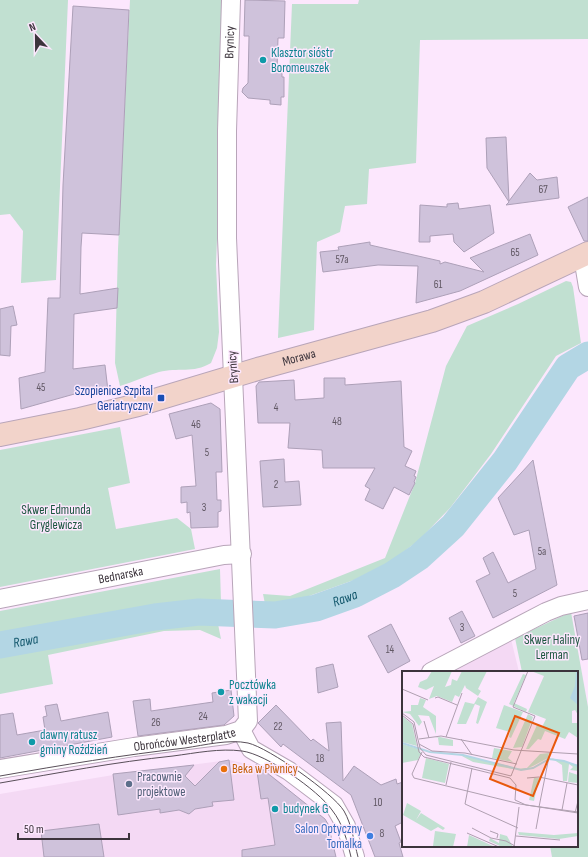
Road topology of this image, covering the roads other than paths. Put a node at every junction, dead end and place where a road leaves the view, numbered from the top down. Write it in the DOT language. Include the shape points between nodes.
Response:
graph roads {
  1 [pos="231,0"];
  2 [pos="584,255"];
  3 [pos="588,287"];
  4 [pos="234,376"];
  5 [pos="0,435"];
  6 [pos="242,554"];
  7 [pos="0,599"];
  8 [pos="588,600"];
  9 [pos="433,671"];
  10 [pos="241,730"];
  11 [pos="0,769"];
  12 [pos="355,857"];
  1 -- 4 [label="street, Brynicy" via="227,238"];
  2 -- 3 [label="street"];
  2 -- 4 [label="street, Morawa" via="484,302 432,321"];
  4 -- 5 [label="street, Morawa" via="110,412"];
  4 -- 6 [label="street, Brynicy"];
  6 -- 7 [label="street, Bednarska" via="224,555"];
  6 -- 10 [label="street, Brynicy" via="248,721"];
  8 -- 9 [label="street" via="546,612"];
  10 -- 11 [label="street, Obrońców Westerplatte" via="226,735"];
  10 -- 12 [label="street, Obrońców Westerplatte" via="251,749 289,771 334,805 346,826"];
}
